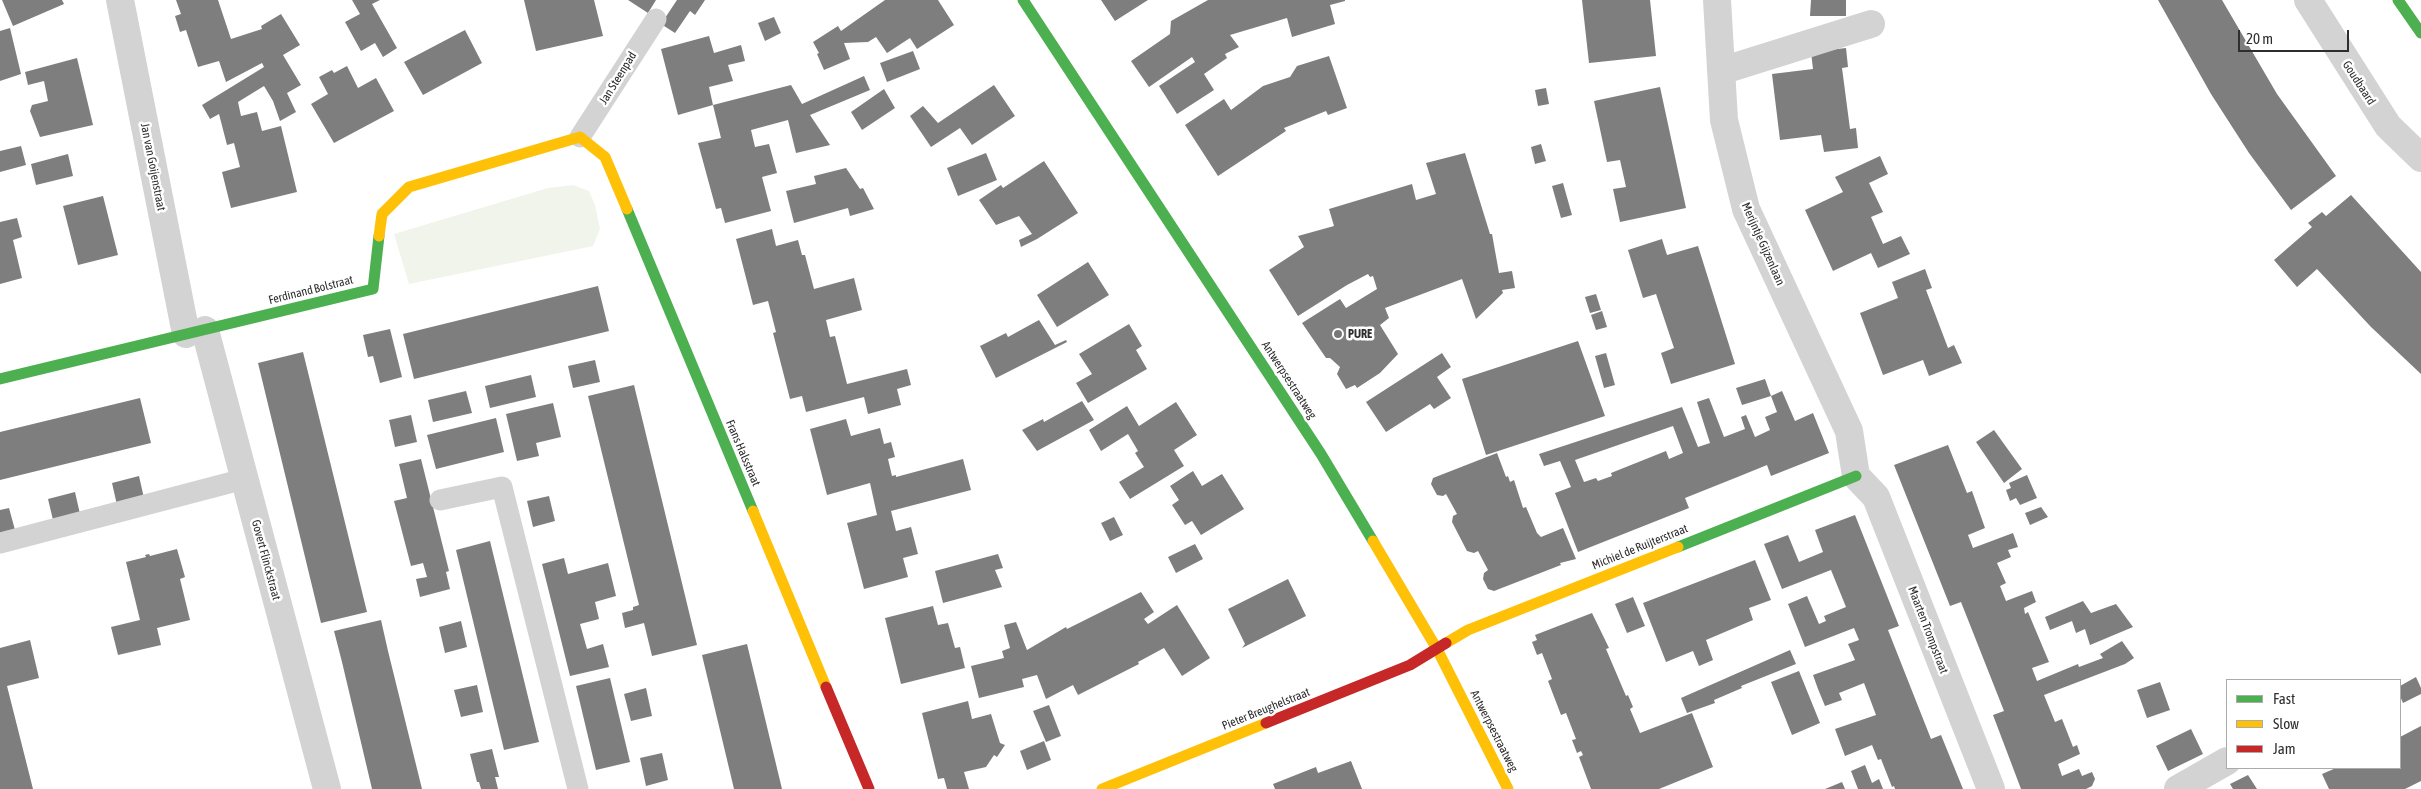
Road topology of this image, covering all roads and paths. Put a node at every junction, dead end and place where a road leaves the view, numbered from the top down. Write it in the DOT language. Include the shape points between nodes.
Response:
graph roads {
  1 [pos="120,0"];
  2 [pos="1023,0"];
  3 [pos="1717,0"];
  4 [pos="2308,0"];
  5 [pos="2398,0"];
  6 [pos="656,19"];
  7 [pos="1871,24"];
  8 [pos="2421,33"];
  9 [pos="1721,72"];
  10 [pos="580,137"];
  11 [pos="2421,158"];
  12 [pos="195,332"];
  13 [pos="0,379"];
  14 [pos="1856,476"];
  15 [pos="244,479"];
  16 [pos="440,500"];
  17 [pos="0,543"];
  18 [pos="1437,649"];
  19 [pos="2226,761"];
  20 [pos="328,789"];
  21 [pos="578,789"];
  22 [pos="869,789"];
  23 [pos="1102,789"];
  24 [pos="1508,789"];
  25 [pos="1990,789"];
  26 [pos="2178,789"];
  1 -- 12 [label="street, Jan van Goijenstraat"];
  2 -- 18 [label="street, Antwerpsestraatweg" via="1321,454"];
  3 -- 9 [label="street, Merijntje Gijzenlaan"];
  4 -- 11 [label="street, Goudbaard" via="2388,126"];
  5 -- 8 [label="street"];
  6 -- 10 [label="lane, Jan Steenpad"];
  7 -- 9 [label="street"];
  9 -- 14 [label="street, Merijntje Gijzenlaan" via="1724,120 1746,209 1849,431"];
  10 -- 12 [label="street, Ferdinand Bolstraat" via="409,187 382,214 373,289"];
  10 -- 22 [label="street, Frans Halsstraat" via="605,157"];
  12 -- 13 [label="street, Ferdinand Bolstraat"];
  12 -- 15 [label="street, Govert Flinckstraat"];
  14 -- 18 [label="street, Michiel de Ruijterstraat" via="1468,630"];
  14 -- 25 [label="street, Maarten Trompstraat" via="1876,497"];
  15 -- 17 [label="lane"];
  15 -- 20 [label="street, Govert Flinckstraat"];
  16 -- 21 [label="lane" via="502,487"];
  18 -- 23 [label="street, Pieter Breughelstraat" via="1410,665"];
  18 -- 24 [label="street, Antwerpsestraatweg"];
  19 -- 26 [label="street"];
}
